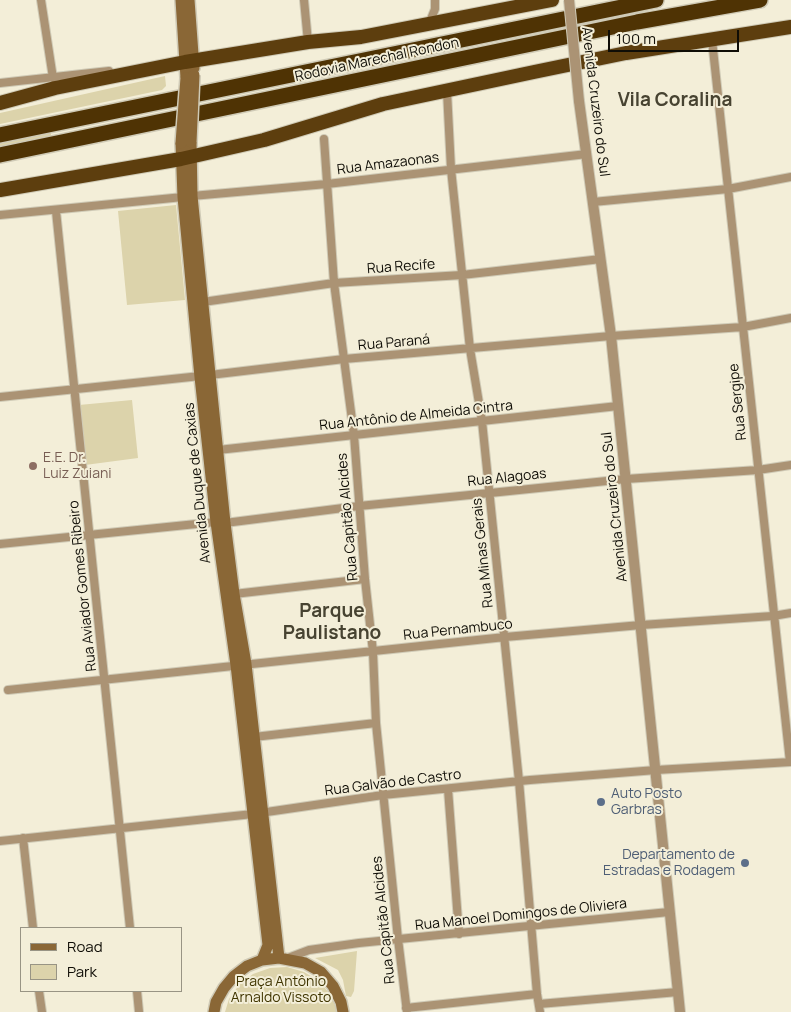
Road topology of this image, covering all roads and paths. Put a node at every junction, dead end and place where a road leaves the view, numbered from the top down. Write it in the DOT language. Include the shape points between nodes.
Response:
graph roads {
  1 [pos="41,0"];
  2 [pos="181,0"];
  3 [pos="189,0"];
  4 [pos="304,0"];
  5 [pos="434,0"];
  6 [pos="569,0"];
  7 [pos="644,0"];
  8 [pos="656,0"];
  9 [pos="760,0"];
  10 [pos="545,1"];
  11 [pos="616,8"];
  12 [pos="429,24"];
  13 [pos="791,27"];
  14 [pos="712,40"];
  15 [pos="308,42"];
  16 [pos="190,61"];
  17 [pos="53,78"];
  18 [pos="0,82"];
  19 [pos="447,91"];
  20 [pos="0,103"];
  21 [pos="0,135"];
  22 [pos="324,139"];
  23 [pos="587,154"];
  24 [pos="0,155"];
  25 [pos="186,157"];
  26 [pos="451,169"];
  27 [pos="791,177"];
  28 [pos="327,184"];
  29 [pos="728,189"];
  30 [pos="0,190"];
  31 [pos="188,197"];
  32 [pos="594,202"];
  33 [pos="56,211"];
  34 [pos="0,215"];
  35 [pos="602,259"];
  36 [pos="462,276"];
  37 [pos="334,284"];
  38 [pos="203,302"];
  39 [pos="791,318"];
  40 [pos="743,327"];
  41 [pos="611,336"];
  42 [pos="470,349"];
  43 [pos="344,359"];
  44 [pos="205,376"];
  45 [pos="76,389"];
  46 [pos="0,397"];
  47 [pos="618,406"];
  48 [pos="482,421"];
  49 [pos="354,435"];
  50 [pos="218,450"];
  51 [pos="791,465"];
  52 [pos="758,470"];
  53 [pos="626,479"];
  54 [pos="490,492"];
  55 [pos="359,506"];
  56 [pos="221,523"];
  57 [pos="90,534"];
  58 [pos="0,544"];
  59 [pos="365,579"];
  60 [pos="234,594"];
  61 [pos="791,612"];
  62 [pos="773,616"];
  63 [pos="641,625"];
  64 [pos="505,637"];
  65 [pos="373,652"];
  66 [pos="241,664"];
  67 [pos="105,679"];
  68 [pos="8,690"];
  69 [pos="376,723"];
  70 [pos="254,737"];
  71 [pos="790,762"];
  72 [pos="656,770"];
  73 [pos="519,781"];
  74 [pos="448,788"];
  75 [pos="383,795"];
  76 [pos="258,813"];
  77 [pos="120,828"];
  78 [pos="23,838"];
  79 [pos="0,840"];
  80 [pos="669,912"];
  81 [pos="33,927"];
  82 [pos="130,927"];
  83 [pos="532,927"];
  84 [pos="459,934"];
  85 [pos="398,939"];
  86 [pos="283,958"];
  87 [pos="262,960"];
  88 [pos="40,992"];
  89 [pos="137,992"];
  90 [pos="678,992"];
  91 [pos="537,994"];
  92 [pos="540,1008"];
  93 [pos="406,1010"];
  94 [pos="42,1012"];
  95 [pos="139,1012"];
  96 [pos="214,1012"];
  97 [pos="343,1012"];
  98 [pos="680,1012"];
  1 -- 17 [label="street"];
  2 -- 16 [label="main road, Avenida Duque de Caxias"];
  3 -- 16 [label="main road, Avenida Duque de Caxias"];
  4 -- 15 [label="street"];
  5 -- 12 [label="street" via="435,9"];
  6 -- 23 [label="street, Avenida Cruzeiro do Sul, bridge"];
  7 -- 11 [label="highway"];
  8 -- 11 [label="highway, Rodovia Marechal Rondon"];
  9 -- 24 [label="highway, Rodovia Marechal Rondon" via="637,22"];
  10 -- 12 [label="highway"];
  11 -- 21 [label="highway, Rodovia Marechal Rondon"];
  12 -- 15 [label="highway" via="361,37"];
  13 -- 14 [label="highway"];
  14 -- 19 [label="highway" via="626,53"];
  14 -- 29 [label="street, Rua Sergipe"];
  15 -- 16 [label="highway"];
  16 -- 17 [label="street"];
  16 -- 20 [label="highway" via="55,88"];
  16 -- 25 [label="main road, Avenida Duque de Caxias, bridge"];
  17 -- 18 [label="street"];
  19 -- 25 [label="highway" via="383,104 264,140"];
  19 -- 26 [label="street, Rua Minas Gerais"];
  22 -- 28 [label="street, Rua Capitão Alcides"];
  23 -- 26 [label="street, Rua Amazaonas"];
  23 -- 32 [label="street, Avenida Cruzeiro do Sul"];
  25 -- 30 [label="highway"];
  25 -- 31 [label="main road, Avenida Duque de Caxias"];
  26 -- 28 [label="street, Rua Amazaonas"];
  26 -- 36 [label="street, Rua Minas Gerais"];
  27 -- 29 [label="street"];
  28 -- 31 [label="street, Rua Amazaonas"];
  28 -- 37 [label="street, Rua Capitão Alcides"];
  29 -- 32 [label="street"];
  29 -- 40 [label="street, Rua Sergipe"];
  31 -- 33 [label="street, Rua Amazaonas"];
  31 -- 38 [label="main road, Avenida Duque de Caxias"];
  31 -- 44 [label="main road, Avenida Duque de Caxias"];
  32 -- 35 [label="street, Avenida Cruzeiro do Sul"];
  33 -- 34 [label="street, Rua Amazaonas"];
  33 -- 45 [label="street, Rua Aviador Gomes Ribeiro"];
  35 -- 36 [label="street, Rua Recife"];
  35 -- 41 [label="street, Avenida Cruzeiro do Sul"];
  36 -- 37 [label="street, Rua Recife"];
  36 -- 42 [label="street, Rua Minas Gerais"];
  37 -- 38 [label="street, Rua Recife"];
  37 -- 43 [label="street, Rua Capitão Alcides"];
  38 -- 44 [label="main road, Avenida Duque de Caxias"];
  39 -- 40 [label="street, Rua Paraná"];
  40 -- 41 [label="street, Rua Paraná"];
  40 -- 52 [label="street, Rua Sergipe"];
  41 -- 42 [label="street, Rua Paraná"];
  41 -- 47 [label="street, Avenida Cruzeiro do Sul"];
  42 -- 43 [label="street, Rua Paraná"];
  42 -- 48 [label="street, Rua Minas Gerais"];
  43 -- 44 [label="street, Rua Paraná"];
  43 -- 49 [label="street, Rua Capitão Alcides"];
  44 -- 45 [label="street, Rua Paraná"];
  44 -- 50 [label="main road, Avenida Duque de Caxias"];
  44 -- 56 [label="main road, Avenida Duque de Caxias"];
  45 -- 46 [label="street, Rua Paraná"];
  45 -- 57 [label="street, Rua Aviador Gomes Ribeiro"];
  47 -- 48 [label="street, Rua Antônio de Almeida Cintra"];
  47 -- 53 [label="street, Avenida Cruzeiro do Sul"];
  48 -- 49 [label="street, Rua Antônio de Almeida Cintra"];
  48 -- 54 [label="street, Rua Minas Gerais"];
  49 -- 50 [label="street, Rua Antônio de Almeida Cintra"];
  49 -- 55 [label="street, Rua Capitão Alcides"];
  50 -- 56 [label="main road, Avenida Duque de Caxias"];
  51 -- 52 [label="street, Rua Alagoas"];
  52 -- 53 [label="street, Rua Alagoas"];
  52 -- 62 [label="street, Rua Sergipe"];
  53 -- 54 [label="street, Rua Alagoas"];
  53 -- 63 [label="street, Avenida Cruzeiro do Sul"];
  54 -- 55 [label="street, Rua Alagoas"];
  54 -- 64 [label="street, Rua Minas Gerais"];
  55 -- 56 [label="street, Rua Alagoas"];
  55 -- 59 [label="street, Rua Capitão Alcides"];
  56 -- 57 [label="street, Rua Alagoas"];
  56 -- 60 [label="main road, Avenida Duque de Caxias"];
  56 -- 66 [label="main road, Avenida Duque de Caxias"];
  57 -- 58 [label="street, Rua Alagoas"];
  57 -- 67 [label="street, Rua Aviador Gomes Ribeiro"];
  59 -- 60 [label="street"];
  59 -- 65 [label="street, Rua Capitão Alcides"];
  60 -- 66 [label="main road, Avenida Duque de Caxias"];
  61 -- 62 [label="street, Rua Pernambuco"];
  62 -- 63 [label="street, Rua Pernambuco"];
  62 -- 71 [label="street, Rua Sergipe"];
  63 -- 64 [label="street, Rua Pernambuco"];
  63 -- 72 [label="street, Avenida Cruzeiro do Sul"];
  64 -- 65 [label="street, Rua Pernambuco"];
  64 -- 73 [label="street, Rua Minas Gerais"];
  65 -- 66 [label="street, Rua Pernambuco"];
  65 -- 69 [label="street, Rua Capitão Alcides"];
  66 -- 67 [label="street, Rua Pernambuco"];
  66 -- 70 [label="main road, Avenida Duque de Caxias"];
  66 -- 76 [label="main road, Avenida Duque de Caxias"];
  67 -- 68 [label="street, Rua Pernambuco"];
  67 -- 77 [label="street, Rua Aviador Gomes Ribeiro"];
  69 -- 70 [label="street"];
  69 -- 75 [label="street, Rua Capitão Alcides"];
  70 -- 76 [label="main road, Avenida Duque de Caxias"];
  71 -- 72 [label="street, Rua Galvão de Castro"];
  72 -- 73 [label="street, Rua Galvão de Castro"];
  72 -- 80 [label="street, Avenida Cruzeiro do Sul"];
  73 -- 74 [label="street, Rua Galvão de Castro"];
  73 -- 83 [label="street, Rua Minas Gerais"];
  74 -- 75 [label="street, Rua Galvão de Castro"];
  74 -- 84 [label="street"];
  75 -- 76 [label="street, Rua Galvão de Castro"];
  75 -- 85 [label="street, Rua Capitão Alcides"];
  76 -- 77 [label="street, Rua Galvão de Castro"];
  76 -- 86 [label="main road, Avenida Duque de Caxias"];
  76 -- 87 [label="main road, Avenida Duque de Caxias" via="268,945"];
  77 -- 78 [label="street, Rua Galvão de Castro"];
  77 -- 82 [label="street, Rua Aviador Gomes Ribeiro"];
  78 -- 79 [label="street, Rua Galvão de Castro"];
  78 -- 81 [label="street"];
  80 -- 83 [label="street, Rua Manoel Domingos de Oliviera"];
  80 -- 90 [label="street, Avenida Cruzeiro do Sul"];
  83 -- 84 [label="street, Rua Manoel Domingos de Oliviera"];
  83 -- 91 [label="street, Rua Minas Gerais"];
  84 -- 85 [label="street, Rua Manoel Domingos de Oliviera"];
  85 -- 86 [label="street, Rua Manoel Domingos de Oliviera" via="309,950"];
  85 -- 93 [label="street, Rua Capitão Alcides"];
  86 -- 87 [label="main road"];
  86 -- 97 [label="main road" via="305,963 321,972 333,986"];
  87 -- 96 [label="main road" via="234,976 216,1002"];
  88 -- 94 [label="street"];
  89 -- 95 [label="street"];
  90 -- 92 [label="street"];
  90 -- 98 [label="street, Avenida Cruzeiro do Sul"];
  91 -- 92 [label="street, Rua Minas Gerais"];
  91 -- 93 [label="street"];
}
